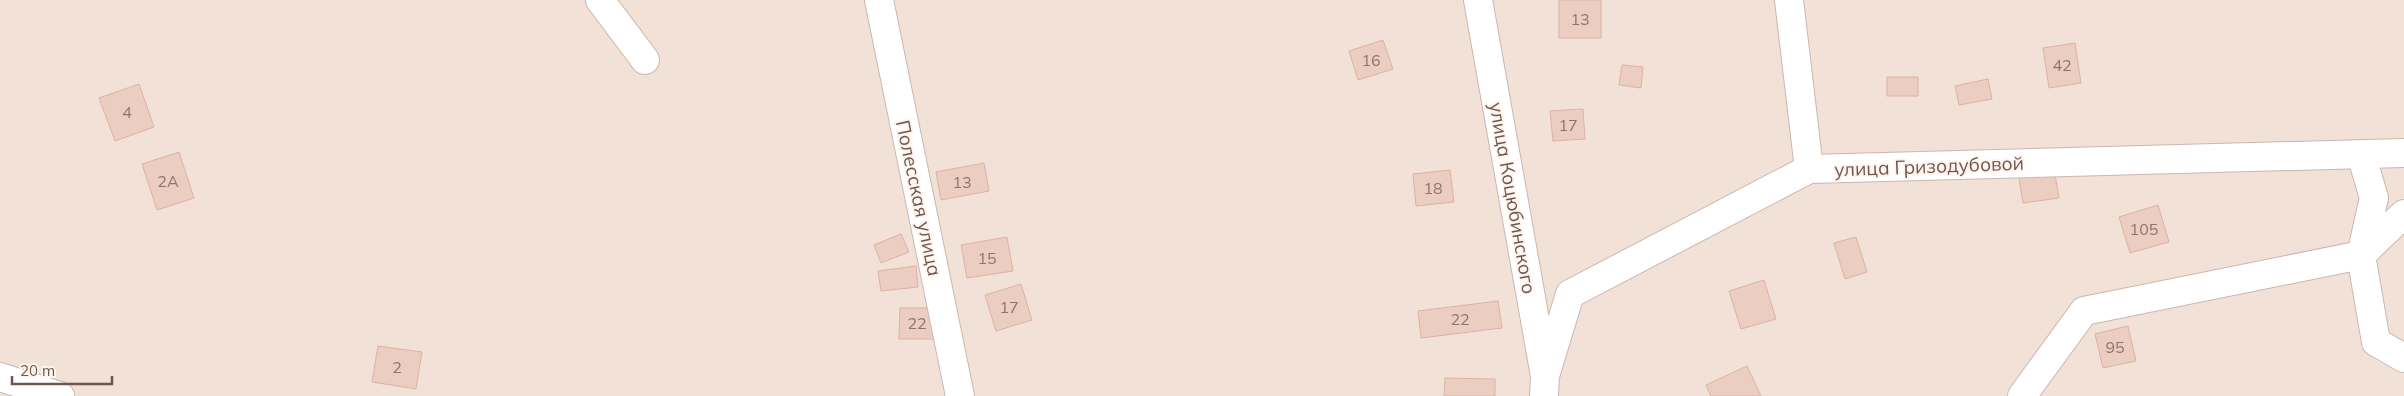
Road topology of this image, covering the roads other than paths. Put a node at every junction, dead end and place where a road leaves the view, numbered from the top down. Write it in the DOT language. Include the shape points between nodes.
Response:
graph roads {
  1 [pos="600,0"];
  2 [pos="879,0"];
  3 [pos="1478,0"];
  4 [pos="1789,0"];
  5 [pos="645,60"];
  6 [pos="2404,153"];
  7 [pos="2361,154"];
  8 [pos="1809,169"];
  9 [pos="2404,214"];
  10 [pos="2361,255"];
  11 [pos="2404,358"];
  12 [pos="0,377"];
  13 [pos="1544,386"];
  14 [pos="60,396"];
  15 [pos="960,396"];
  16 [pos="2022,396"];
  1 -- 5 [label="street"];
  2 -- 15 [label="street, Полесская улица"];
  3 -- 13 [label="street, улица Коцюбинского"];
  4 -- 8 [label="street"];
  6 -- 7 [label="street, улица Гризодубовой"];
  7 -- 8 [label="street, улица Гризодубовой"];
  7 -- 10 [label="street" via="2374,198"];
  8 -- 13 [label="street, улица Гризодубовой" via="1570,294"];
  9 -- 10 [label="street"];
  10 -- 11 [label="street" via="2376,342"];
  10 -- 16 [label="street" via="2084,311"];
  12 -- 14 [label="street"];
}
